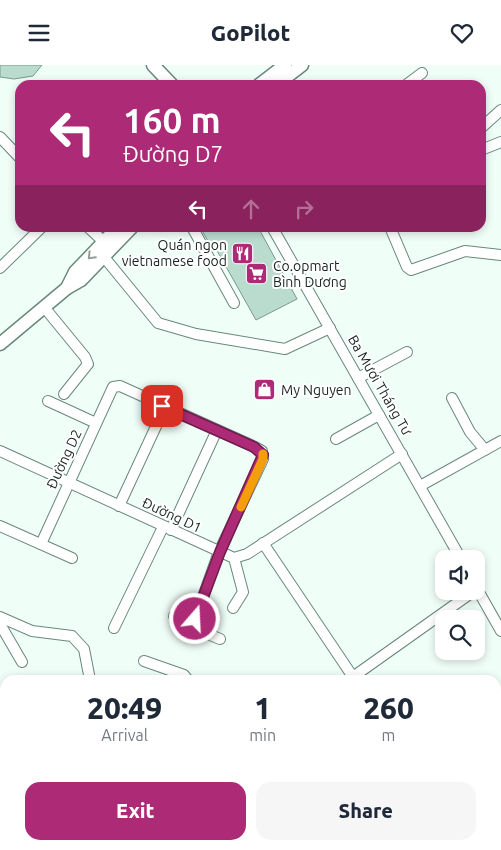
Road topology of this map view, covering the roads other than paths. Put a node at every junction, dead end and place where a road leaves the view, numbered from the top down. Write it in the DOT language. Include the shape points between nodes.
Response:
graph roads {
  1 [pos="153,65"];
  2 [pos="284,65"];
  3 [pos="302,65"];
  4 [pos="422,73"];
  5 [pos="167,80"];
  6 [pos="265,80"];
  7 [pos="282,80"];
  8 [pos="413,80"];
  9 [pos="501,110"];
  10 [pos="486,124"];
  11 [pos="0,137"];
  12 [pos="501,142"];
  13 [pos="486,148"];
  14 [pos="15,153"];
  15 [pos="37,232"];
  16 [pos="93,232"];
  17 [pos="114,232"];
  18 [pos="127,232"];
  19 [pos="195,232"];
  20 [pos="275,232"];
  21 [pos="392,232"];
  22 [pos="104,243"];
  23 [pos="501,255"];
  24 [pos="104,257"];
  25 [pos="0,268"];
  26 [pos="67,288"];
  27 [pos="234,303"];
  28 [pos="44,307"];
  29 [pos="330,328"];
  30 [pos="2,339"];
  31 [pos="407,351"];
  32 [pos="358,378"];
  33 [pos="64,395"];
  34 [pos="452,398"];
  35 [pos="48,401"];
  36 [pos="165,407"];
  37 [pos="380,415"];
  38 [pos="96,423"];
  39 [pos="217,430"];
  40 [pos="336,439"];
  41 [pos="501,441"];
  42 [pos="485,450"];
  43 [pos="0,451"];
  44 [pos="402,454"];
  45 [pos="68,482"];
  46 [pos="420,485"];
  47 [pos="119,506"];
  48 [pos="0,526"];
  49 [pos="167,529"];
  50 [pos="263,543"];
  51 [pos="41,544"];
  52 [pos="456,550"];
  53 [pos="220,552"];
  54 [pos="72,558"];
  55 [pos="234,558"];
  56 [pos="461,600"];
  57 [pos="483,600"];
  58 [pos="233,608"];
  59 [pos="196,614"];
  60 [pos="174,616"];
  61 [pos="0,617"];
  62 [pos="0,624"];
  63 [pos="114,628"];
  64 [pos="501,631"];
  65 [pos="220,639"];
  66 [pos="22,661"];
  67 [pos="144,661"];
  68 [pos="89,675"];
  69 [pos="184,675"];
  70 [pos="349,675"];
  71 [pos="355,675"];
  1 -- 5 [label="main road"];
  2 -- 6 [label="main road"];
  3 -- 7 [label="main road"];
  4 -- 8 [label="street"];
  9 -- 10 [label="street"];
  11 -- 14 [label="street"];
  12 -- 13 [label="street"];
  15 -- 25 [label="street"];
  16 -- 22 [label="street"];
  17 -- 22 [label="main road"];
  18 -- 24 [label="main road"];
  19 -- 27 [label="street"];
  20 -- 29 [label="street, Ba Mươi Tháng Tư"];
  21 -- 23 [label="street" via="406,267 412,270 465,251"];
  22 -- 26 [label="main road, one-way" via="75,272"];
  24 -- 26 [label="main road" via="81,280"];
  24 -- 29 [label="street" via="158,323 196,334 285,349"];
  26 -- 28 [label="main road"];
  28 -- 30 [label="main road"];
  28 -- 33 [label="street" via="88,361"];
  29 -- 32 [label="street, Ba Mươi Tháng Tư"];
  31 -- 32 [label="street"];
  32 -- 37 [label="street, Ba Mươi Tháng Tư"];
  34 -- 42 [label="street" via="471,434"];
  35 -- 38 [label="street"];
  36 -- 38 [label="street, Đường D2" via="120,386 113,387"];
  36 -- 39 [label="street"];
  36 -- 47 [label="street"];
  37 -- 40 [label="street"];
  37 -- 44 [label="street, Ba Mươi Tháng Tư"];
  38 -- 45 [label="street, Đường D2"];
  39 -- 49 [label="street"];
  39 -- 53 [label="street" via="254,447 263,455"];
  41 -- 42 [label="street"];
  42 -- 46 [label="street"];
  43 -- 45 [label="street, Đường D1"];
  44 -- 46 [label="street, Ba Mươi Tháng Tư"];
  44 -- 50 [label="street"];
  45 -- 47 [label="street, Đường D1"];
  45 -- 51 [label="street, Đường D2"];
  46 -- 52 [label="street, Ba Mươi Tháng Tư"];
  47 -- 49 [label="street, Đường D1"];
  48 -- 51 [label="street"];
  49 -- 53 [label="street, Đường D1"];
  49 -- 63 [label="street"];
  50 -- 55 [label="street"];
  50 -- 70 [label="street"];
  51 -- 54 [label="street"];
  53 -- 55 [label="street, Đường D1"];
  53 -- 59 [label="street"];
  55 -- 58 [label="street" via="243,588"];
  56 -- 71 [label="street"];
  57 -- 64 [label="street"];
  59 -- 60 [label="street"];
  59 -- 65 [label="street" via="198,630"];
  61 -- 68 [label="street" via="32,631 72,636 84,649"];
  62 -- 66 [label="street"];
  67 -- 69 [label="street"];
}
